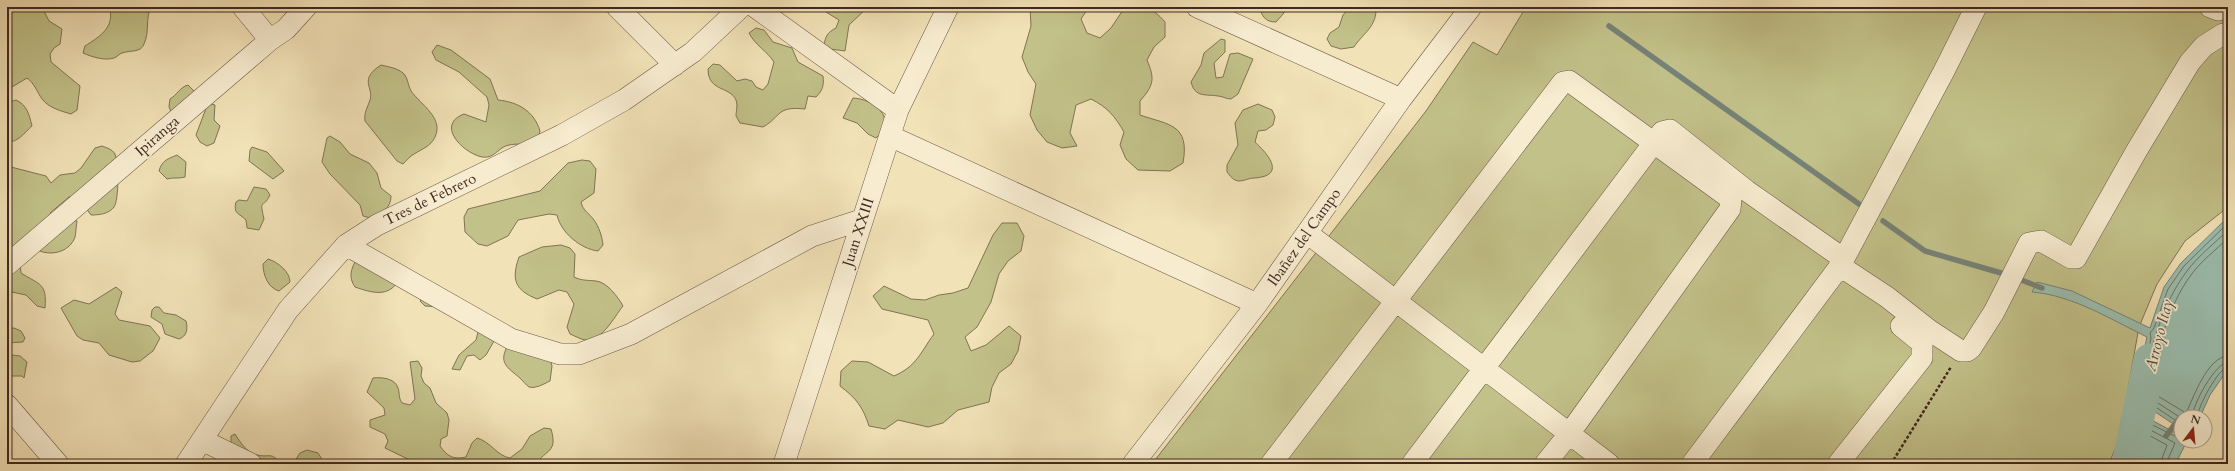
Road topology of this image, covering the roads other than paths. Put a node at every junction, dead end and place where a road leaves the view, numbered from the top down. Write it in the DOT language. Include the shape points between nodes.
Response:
graph roads {
  1 [pos="243,7"];
  2 [pos="306,7"];
  3 [pos="617,7"];
  4 [pos="741,7"];
  5 [pos="755,7"];
  6 [pos="948,7"];
  7 [pos="1197,7"];
  8 [pos="1471,7"];
  9 [pos="1976,7"];
  10 [pos="2210,7"];
  11 [pos="2227,7"];
  12 [pos="2228,34"];
  13 [pos="270,40"];
  14 [pos="675,65"];
  15 [pos="1401,99"];
  16 [pos="898,110"];
  17 [pos="890,136"];
  18 [pos="1654,143"];
  19 [pos="861,220"];
  20 [pos="1307,233"];
  21 [pos="346,245"];
  22 [pos="7,265"];
  23 [pos="1839,266"];
  24 [pos="1395,301"];
  25 [pos="1257,304"];
  26 [pos="1484,369"];
  27 [pos="7,405"];
  28 [pos="1569,434"];
  29 [pos="202,440"];
  30 [pos="791,461"];
  31 [pos="58,464"];
  32 [pos="186,464"];
  33 [pos="251,464"];
  34 [pos="1133,464"];
  35 [pos="1271,464"];
  36 [pos="1412,464"];
  37 [pos="1545,464"];
  38 [pos="1609,464"];
  39 [pos="1692,464"];
  40 [pos="1838,464"];
  1 -- 13 [label="street"];
  2 -- 13 [label="street, Ipiranga" via="286,29"];
  3 -- 14 [label="street"];
  4 -- 14 [label="street, Tres de Febrero" via="693,52"];
  5 -- 16 [label="street"];
  6 -- 16 [label="street, Juan XXIII"];
  7 -- 15 [label="street"];
  8 -- 15 [label="street, Ibañez del Campo"];
  9 -- 23 [label="street"];
  10 -- 11 [label="street" via="2218,10"];
  12 -- 23 [label="street" via="2223,34 2204,46 2190,62 2076,258 2071,258 2041,241 2029,243 1994,312 1967,351 1960,351 1887,297"];
  13 -- 22 [label="street, Ipiranga"];
  14 -- 21 [label="street, Tres de Febrero" via="624,100 562,135 377,225"];
  15 -- 20 [label="street, Ibañez del Campo"];
  16 -- 17 [label="street, Juan XXIII"];
  17 -- 19 [label="street, Juan XXIII"];
  17 -- 25 [label="street"];
  18 -- 23 [label="street" via="1662,132 1670,130"];
  18 -- 24 [label="street" via="1569,81 1563,82"];
  18 -- 26 [label="street"];
  18 -- 28 [label="street" via="1731,199 1730,210"];
  19 -- 21 [label="street" via="812,236 631,334 579,354 560,354 511,339"];
  19 -- 30 [label="street, Juan XXIII"];
  20 -- 24 [label="street"];
  20 -- 25 [label="street, Ibañez del Campo"];
  21 -- 29 [label="street, Tres de Febrero" via="288,310"];
  23 -- 39 [label="street"];
  23 -- 40 [label="street" via="1922,343 1922,358"];
  24 -- 26 [label="street"];
  24 -- 35 [label="street"];
  25 -- 34 [label="street, Ibañez del Campo"];
  26 -- 28 [label="street"];
  26 -- 36 [label="street"];
  27 -- 31 [label="street"];
  28 -- 37 [label="street"];
  28 -- 38 [label="street"];
  29 -- 32 [label="street, Tres de Febrero"];
  29 -- 33 [label="street"];
}
